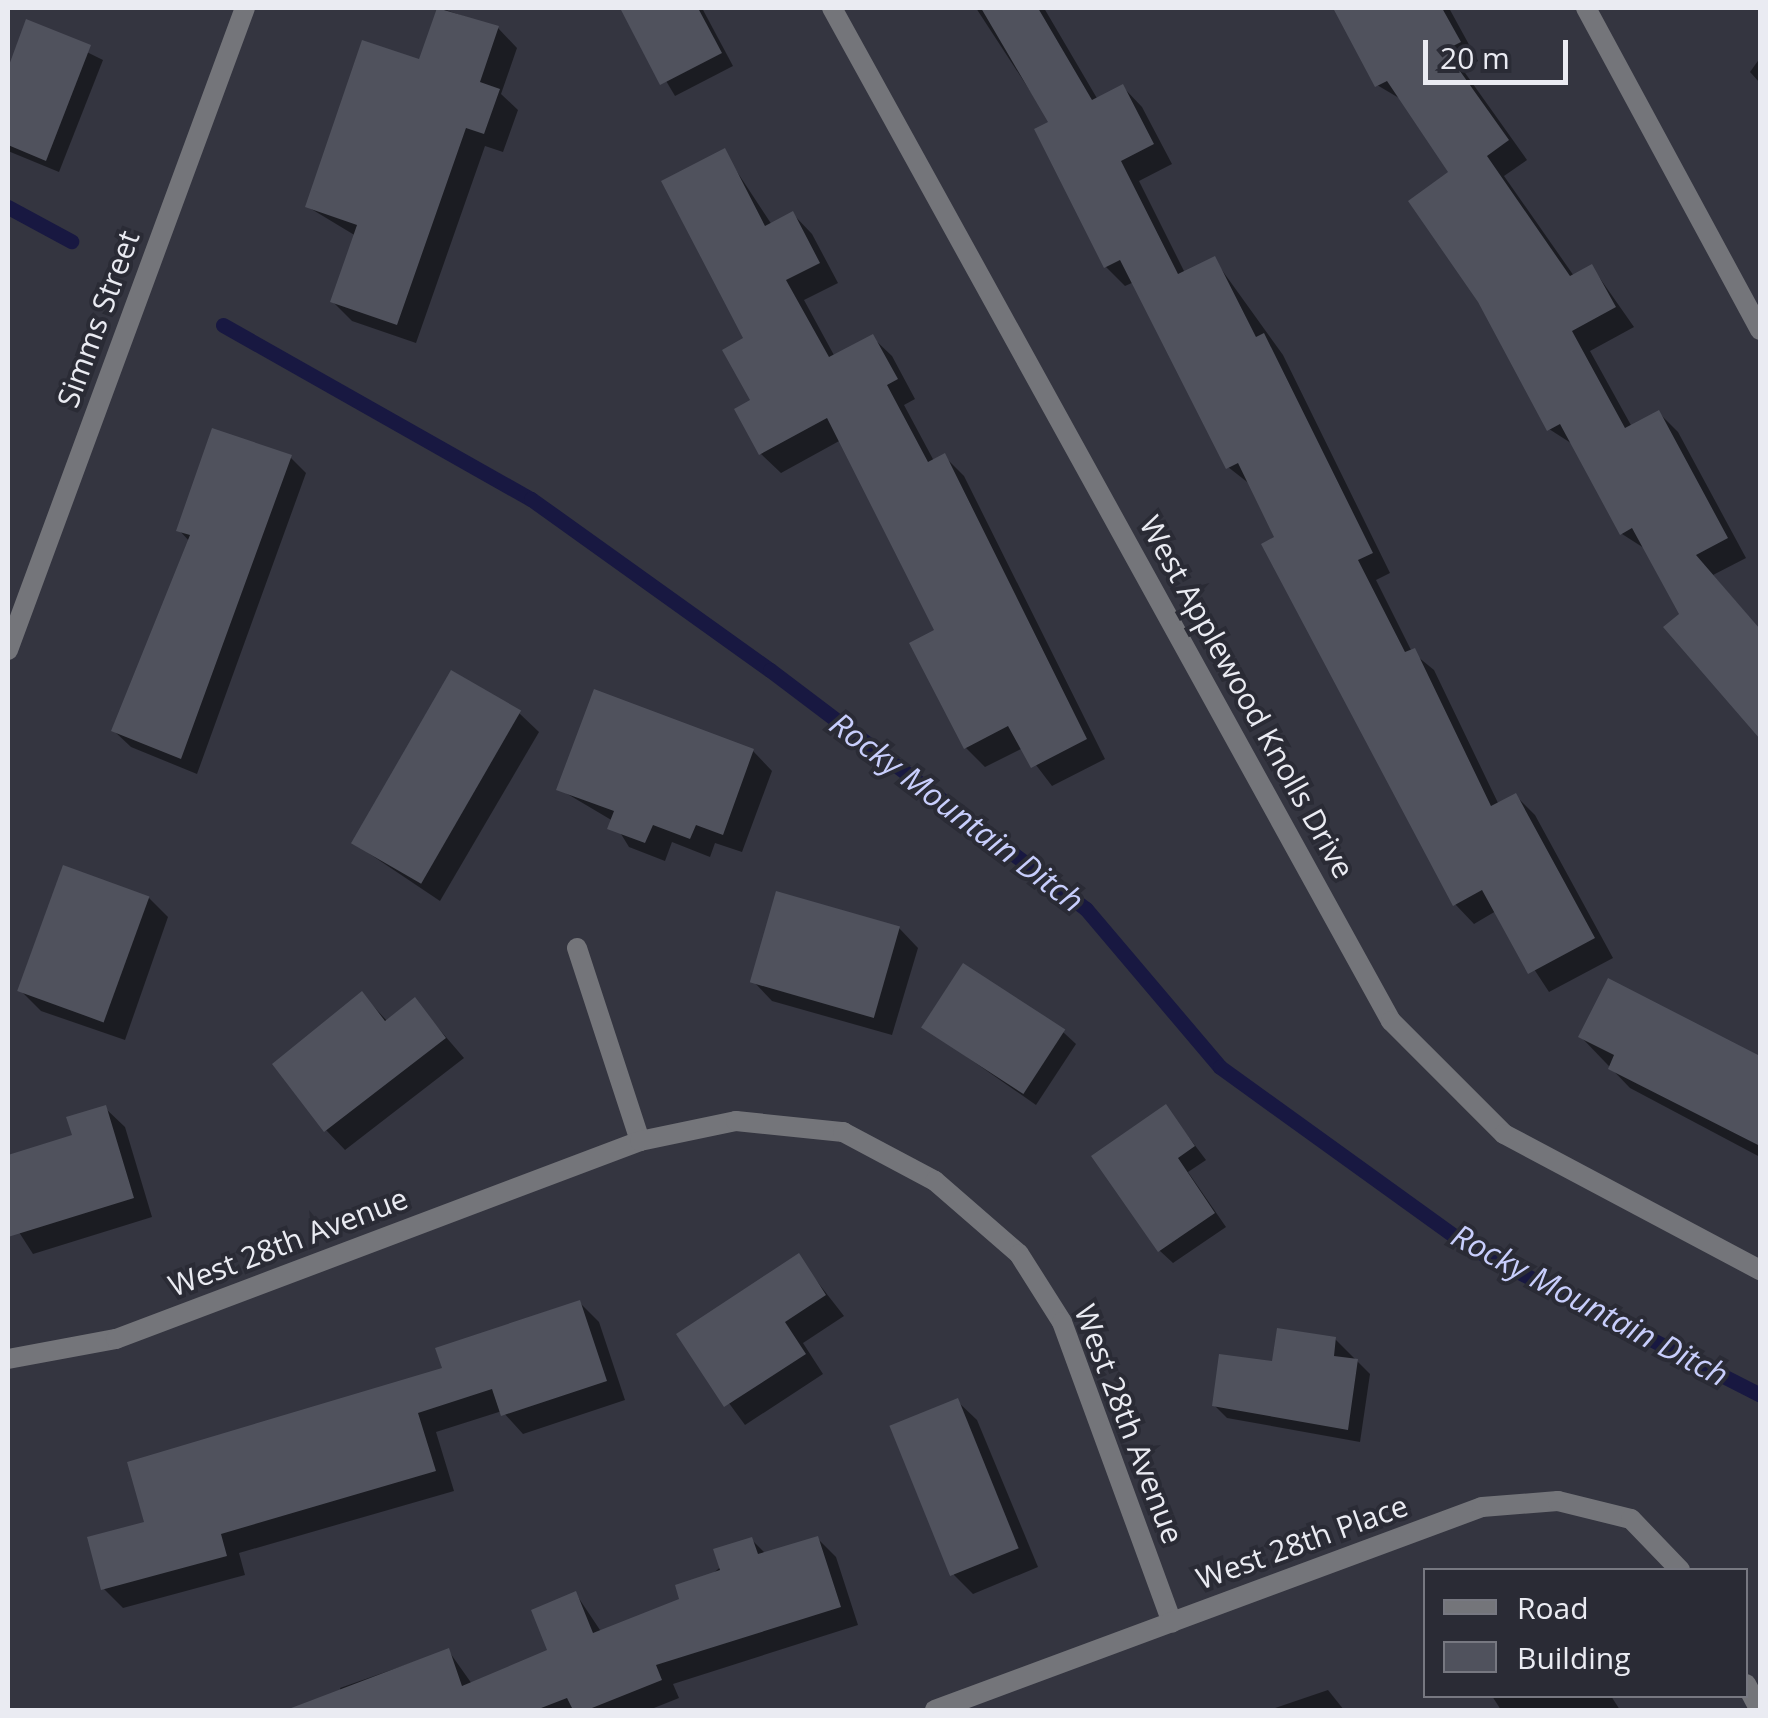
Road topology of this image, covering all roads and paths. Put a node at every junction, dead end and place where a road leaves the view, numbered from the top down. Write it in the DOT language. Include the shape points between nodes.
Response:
graph roads {
  1 [pos="245,8"];
  2 [pos="832,8"];
  3 [pos="1586,8"];
  4 [pos="1760,330"];
  5 [pos="8,650"];
  6 [pos="577,948"];
  7 [pos="640,1141"];
  8 [pos="1760,1270"];
  9 [pos="8,1358"];
  10 [pos="1678,1568"];
  11 [pos="1172,1622"];
  12 [pos="1748,1688"];
  13 [pos="935,1710"];
  14 [pos="1760,1710"];
  1 -- 5 [label="street, Simms Street"];
  2 -- 8 [label="street, West Applewood Knolls Drive" via="1391,1020 1504,1134"];
  3 -- 4 [label="street"];
  6 -- 7 [label="street"];
  7 -- 9 [label="street, West 28th Avenue" via="116,1339"];
  7 -- 11 [label="street, West 28th Avenue" via="736,1121 843,1132 935,1182 1019,1254 1062,1322"];
  10 -- 11 [label="street, West 28th Place" via="1630,1520 1558,1502 1482,1507"];
  11 -- 13 [label="street, West 28th Place"];
  12 -- 14 [label="street"];
}
